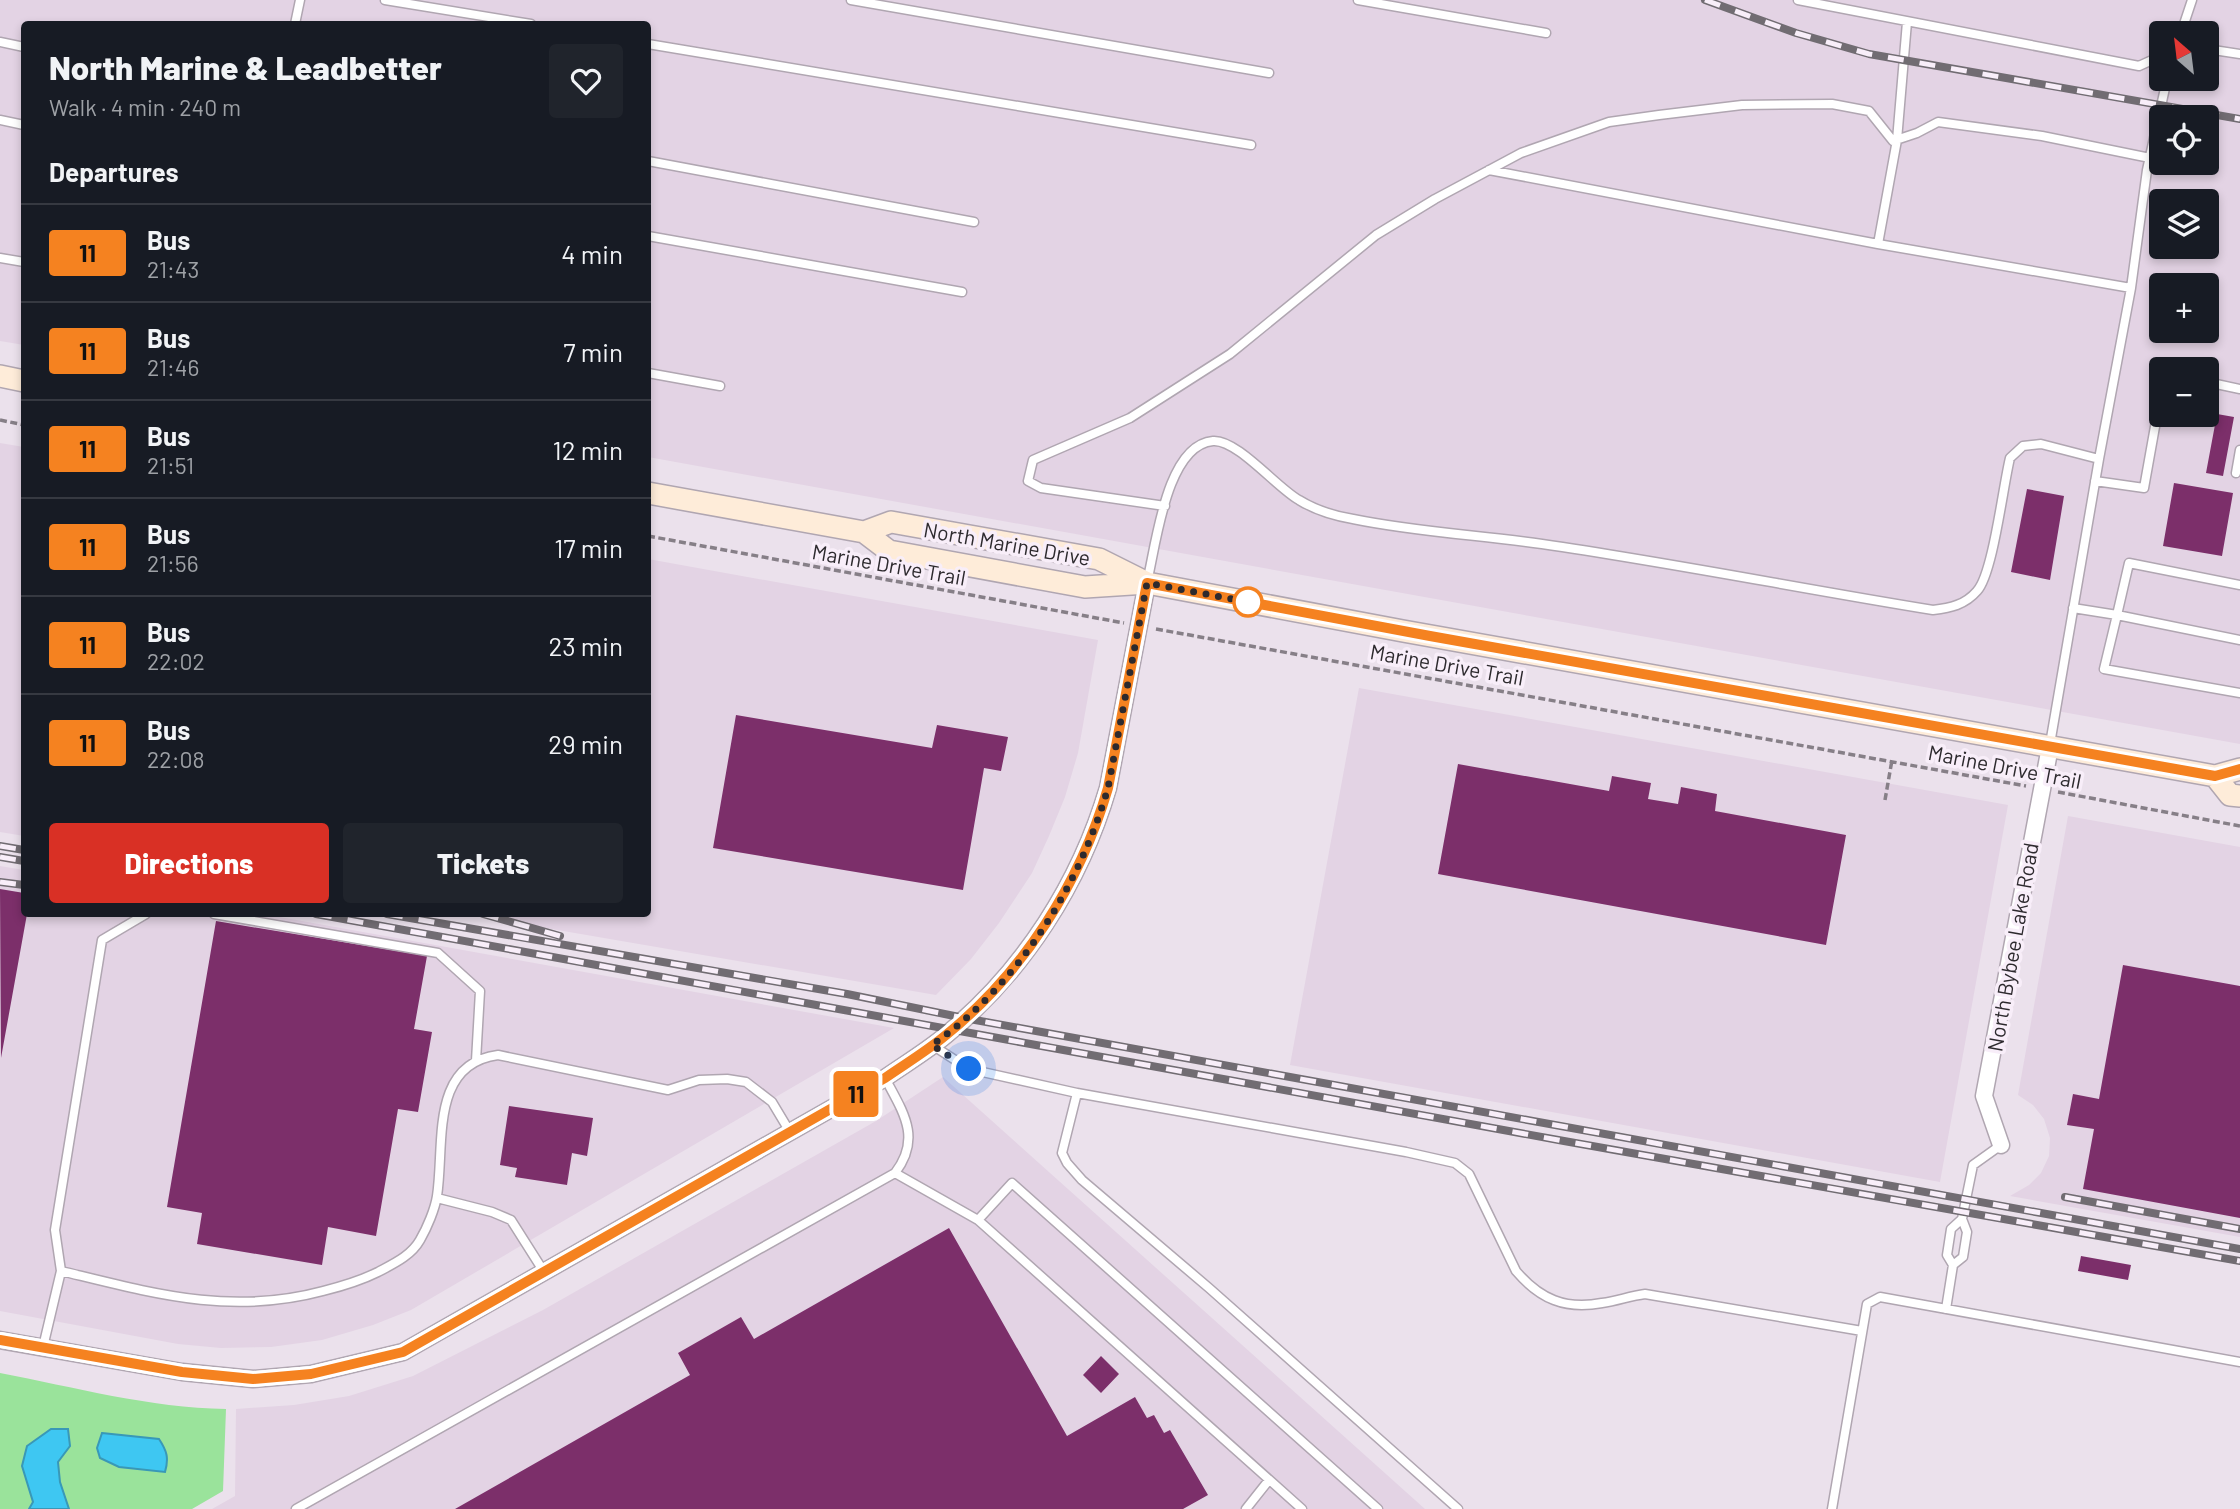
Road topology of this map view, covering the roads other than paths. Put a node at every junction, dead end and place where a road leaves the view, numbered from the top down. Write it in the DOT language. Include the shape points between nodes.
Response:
graph roads {
  1 [pos="300,0"];
  2 [pos="385,0"];
  3 [pos="851,0"];
  4 [pos="1358,0"];
  5 [pos="1797,0"];
  6 [pos="2192,0"];
  7 [pos="296,21"];
  8 [pos="513,21"];
  9 [pos="2185,21"];
  10 [pos="1907,22"];
  11 [pos="1546,33"];
  12 [pos="0,42"];
  13 [pos="651,45"];
  14 [pos="21,46"];
  15 [pos="2219,51"];
  16 [pos="2240,54"];
  17 [pos="2149,61"];
  18 [pos="1269,73"];
  19 [pos="0,120"];
  20 [pos="21,124"];
  21 [pos="1897,140"];
  22 [pos="1251,145"];
  23 [pos="2149,158"];
  24 [pos="651,162"];
  25 [pos="2149,164"];
  26 [pos="1489,170"];
  27 [pos="974,222"];
  28 [pos="651,237"];
  29 [pos="1878,244"];
  30 [pos="0,258"];
  31 [pos="21,262"];
  32 [pos="2131,288"];
  33 [pos="962,292"];
  34 [pos="651,374"];
  35 [pos="0,376"];
  36 [pos="21,380"];
  37 [pos="2219,385"];
  38 [pos="720,386"];
  39 [pos="2240,389"];
  40 [pos="2155,427"];
  41 [pos="2240,450"];
  42 [pos="2099,459"];
  43 [pos="2236,473"];
  44 [pos="2095,481"];
  45 [pos="651,494"];
  46 [pos="1165,506"];
  47 [pos="864,532"];
  48 [pos="1147,583"];
  49 [pos="2240,585"];
  50 [pos="2073,608"];
  51 [pos="2117,615"];
  52 [pos="2240,640"];
  53 [pos="2240,693"];
  54 [pos="2050,747"];
  55 [pos="2240,769"];
  56 [pos="2215,776"];
  57 [pos="2240,796"];
  58 [pos="141,917"];
  59 [pos="231,917"];
  60 [pos="932,1045"];
  61 [pos="476,1061"];
  62 [pos="885,1078"];
  63 [pos="1077,1093"];
  64 [pos="790,1132"];
  65 [pos="2001,1145"];
  66 [pos="895,1173"];
  67 [pos="437,1198"];
  68 [pos="1962,1219"];
  69 [pos="978,1220"];
  70 [pos="1953,1265"];
  71 [pos="61,1272"];
  72 [pos="544,1272"];
  73 [pos="1946,1308"];
  74 [pos="1862,1331"];
  75 [pos="0,1340"];
  76 [pos="43,1347"];
  77 [pos="2240,1362"];
  78 [pos="1269,1480"];
  79 [pos="296,1509"];
  80 [pos="1246,1509"];
  81 [pos="1302,1509"];
  82 [pos="1378,1509"];
  83 [pos="1458,1509"];
  84 [pos="1832,1509"];
  1 -- 7 [label="lane"];
  2 -- 8 [label="lane"];
  3 -- 18 [label="lane"];
  4 -- 11 [label="lane"];
  5 -- 10 [label="lane"];
  6 -- 9 [label="lane"];
  10 -- 17 [label="lane" via="2139,66"];
  10 -- 21 [label="lane"];
  12 -- 14 [label="lane"];
  13 -- 22 [label="lane"];
  15 -- 16 [label="lane"];
  19 -- 20 [label="lane"];
  21 -- 23 [label="lane" via="1938,122 2042,136"];
  21 -- 26 [label="lane" via="1893,141 1869,111 1832,104 1742,106 1609,122 1521,153"];
  21 -- 29 [label="lane"];
  24 -- 27 [label="lane"];
  25 -- 32 [label="lane"];
  26 -- 29 [label="lane"];
  26 -- 46 [label="lane" via="1376,235 1230,354 1130,418 1033,460 1028,481 1041,488"];
  28 -- 33 [label="lane"];
  29 -- 32 [label="lane"];
  30 -- 31 [label="lane"];
  32 -- 42 [label="lane"];
  34 -- 38 [label="lane"];
  35 -- 36 [label="main road"];
  37 -- 39 [label="lane"];
  40 -- 44 [label="lane" via="2144,488"];
  41 -- 43 [label="lane"];
  42 -- 44 [label="lane"];
  42 -- 46 [label="lane" via="2041,444 2023,446 2010,458 1988,570 1980,588 1952,608 1933,610 1542,544 1402,529 1337,516 1299,501 1231,446 1215,441 1201,445 1176,471"];
  44 -- 50 [label="lane"];
  45 -- 47 [label="main road, North Marine Drive"];
  46 -- 48 [label="lane"];
  47 -- 48 [label="main road, North Marine Drive" via="888,551 1085,587"];
  47 -- 48 [label="main road, North Marine Drive" via="891,522 1099,559"];
  48 -- 54 [label="main road, North Marine Drive"];
  48 -- 60 [label="street" via="1108,788 1080,864 1011,971"];
  49 -- 51 [label="lane" via="2129,564"];
  50 -- 51 [label="lane"];
  50 -- 54 [label="lane"];
  51 -- 52 [label="lane"];
  51 -- 53 [label="lane" via="2104,669"];
  54 -- 56 [label="main road, North Marine Drive"];
  54 -- 65 [label="street, North Bybee Lake Road" via="1984,1097"];
  55 -- 56 [label="main road, North Marine Drive"];
  56 -- 57 [label="main road, North Marine Drive" via="2230,795"];
  58 -- 71 [label="lane" via="102,940 55,1230"];
  59 -- 61 [label="lane" via="438,953 480,991"];
  60 -- 62 [label="street"];
  60 -- 63 [label="lane" via="969,1069"];
  61 -- 64 [label="lane" via="498,1055 668,1090 699,1080 746,1082 772,1102"];
  61 -- 67 [label="lane" via="465,1068 445,1102"];
  62 -- 64 [label="street"];
  62 -- 66 [label="lane" via="909,1134 908,1153"];
  63 -- 74 [label="lane" via="1455,1163 1469,1174 1516,1271 1549,1300 1574,1306 1645,1294"];
  63 -- 83 [label="lane" via="1062,1153 1067,1163"];
  64 -- 72 [label="street"];
  65 -- 68 [label="lane" via="1973,1165"];
  66 -- 69 [label="lane"];
  66 -- 79 [label="lane"];
  67 -- 71 [label="lane" via="419,1242 403,1259 362,1281 289,1300 222,1303"];
  67 -- 72 [label="lane" via="511,1220"];
  68 -- 70 [label="lane" via="1967,1232 1963,1257"];
  68 -- 70 [label="lane" via="1951,1229 1947,1255"];
  69 -- 78 [label="lane"];
  69 -- 82 [label="lane" via="1012,1183"];
  70 -- 73 [label="lane"];
  71 -- 76 [label="lane"];
  72 -- 76 [label="street" via="403,1352 311,1374 253,1379 182,1372"];
  73 -- 74 [label="lane" via="1880,1297 1867,1304"];
  73 -- 77 [label="lane"];
  74 -- 84 [label="lane"];
  75 -- 76 [label="street"];
  78 -- 80 [label="lane"];
  78 -- 81 [label="lane"];
}
